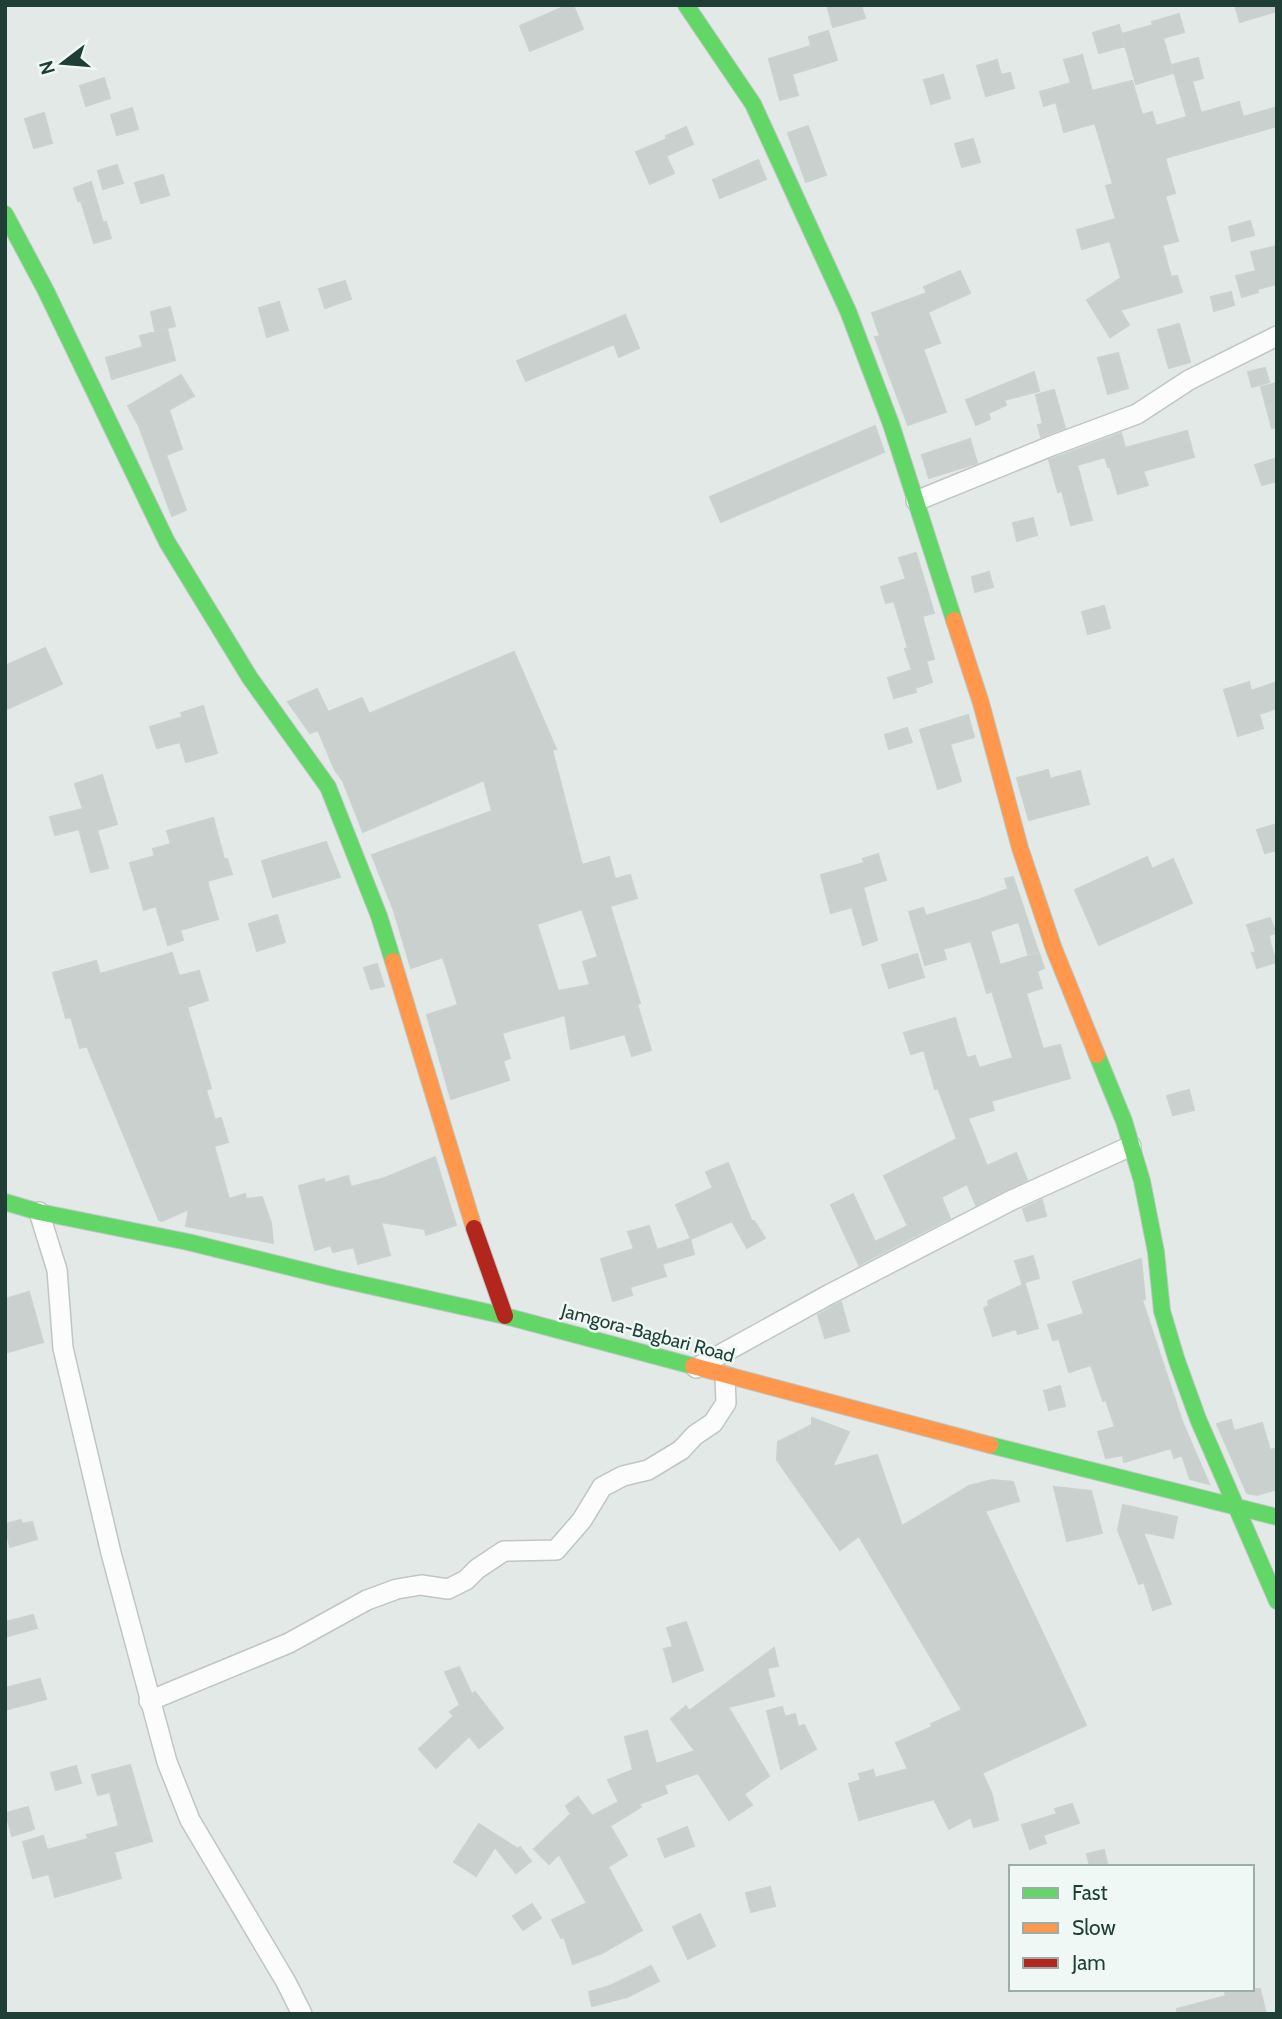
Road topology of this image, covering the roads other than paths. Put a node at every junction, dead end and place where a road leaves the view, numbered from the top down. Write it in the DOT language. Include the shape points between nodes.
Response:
graph roads {
  1 [pos="686,5"];
  2 [pos="5,214"];
  3 [pos="1277,336"];
  4 [pos="916,500"];
  5 [pos="1131,1146"];
  6 [pos="5,1202"];
  7 [pos="39,1212"];
  8 [pos="505,1316"];
  9 [pos="696,1368"];
  10 [pos="725,1376"];
  11 [pos="1236,1508"];
  12 [pos="1277,1517"];
  13 [pos="1277,1601"];
  14 [pos="149,1701"];
  15 [pos="302,2014"];
  1 -- 4 [label="street" via="753,104 804,213 848,311"];
  2 -- 8 [label="street" via="167,542 250,678 328,787 379,916 471,1220"];
  3 -- 4 [label="street" via="1189,380 1137,414"];
  4 -- 5 [label="street" via="981,703 1032,886"];
  5 -- 9 [label="street" via="974,1220"];
  5 -- 11 [label="street" via="1143,1181 1162,1311 1173,1349"];
  6 -- 7 [label="street, Jamgora-Bagbari Road"];
  7 -- 8 [label="street, Jamgora-Bagbari Road"];
  7 -- 14 [label="street" via="57,1270 69,1374"];
  8 -- 9 [label="street, Jamgora-Bagbari Road"];
  9 -- 10 [label="street, Jamgora-Bagbari Road"];
  10 -- 11 [label="street, Jamgora-Bagbari Road"];
  10 -- 14 [label="street" via="726,1403 713,1423 648,1470 623,1476 602,1488 583,1520 556,1550 504,1551 448,1589 421,1585 377,1596 289,1643"];
  11 -- 12 [label="street, Jamgora-Bagbari Road"];
  11 -- 13 [label="street"];
  14 -- 15 [label="street" via="190,1820"];
}
